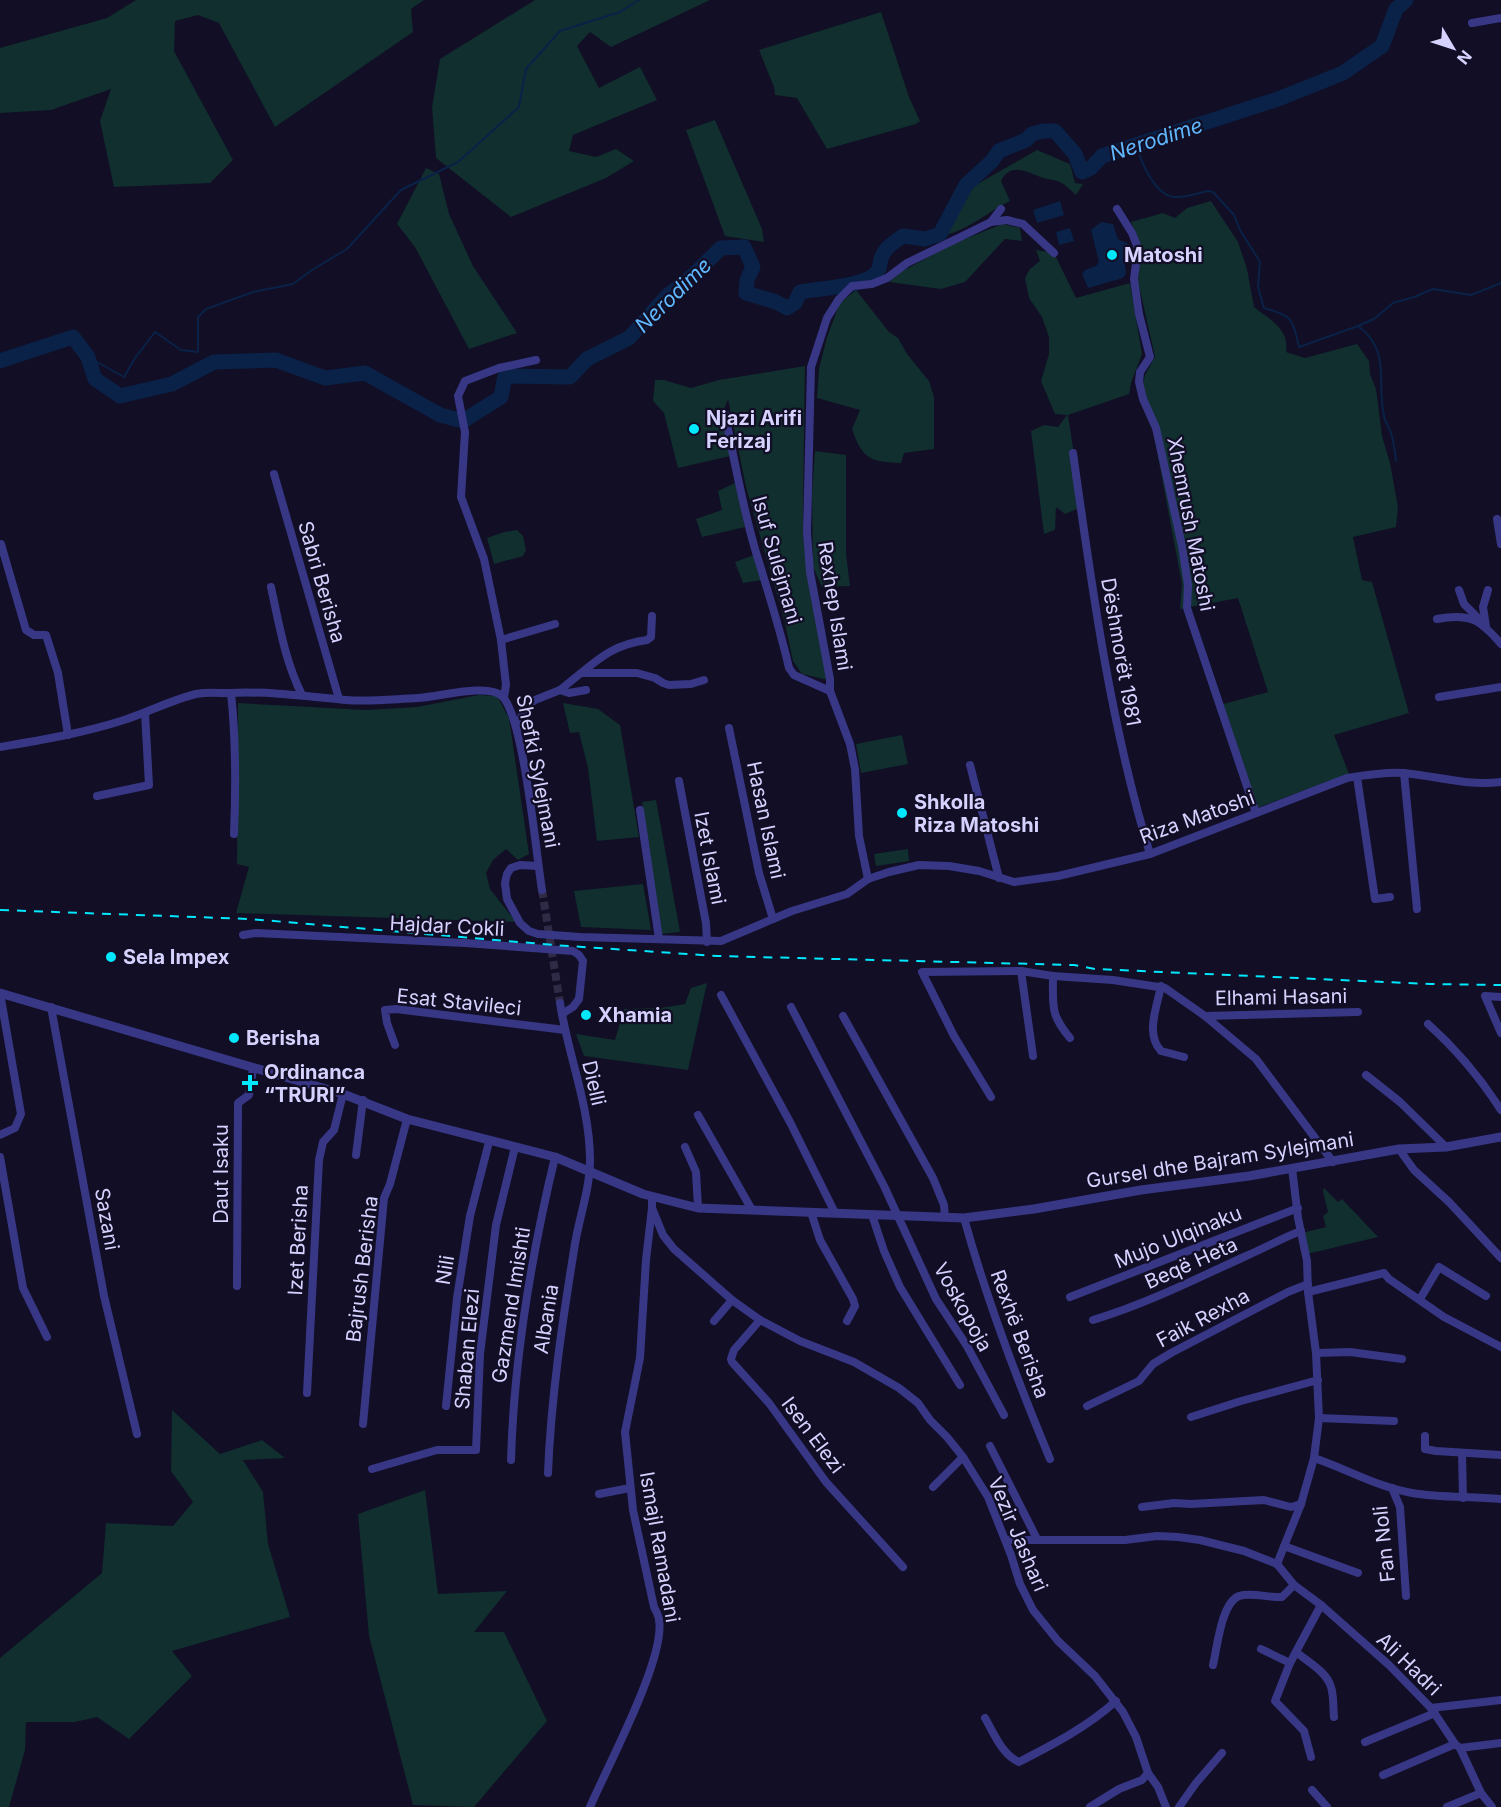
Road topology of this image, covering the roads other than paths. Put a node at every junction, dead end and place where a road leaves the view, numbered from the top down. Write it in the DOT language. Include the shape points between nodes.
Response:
graph roads {
  1 [pos="1501,18"];
  2 [pos="1472,23"];
  3 [pos="1000,209"];
  4 [pos="1117,209"];
  5 [pos="991,222"];
  6 [pos="1054,252"];
  7 [pos="536,360"];
  8 [pos="725,414"];
  9 [pos="1073,453"];
  10 [pos="274,474"];
  11 [pos="1497,519"];
  12 [pos="1,544"];
  13 [pos="1501,544"];
  14 [pos="271,587"];
  15 [pos="1459,590"];
  16 [pos="1488,590"];
  17 [pos="652,616"];
  18 [pos="1437,619"];
  19 [pos="555,624"];
  20 [pos="1486,626"];
  21 [pos="501,640"];
  22 [pos="1501,644"];
  23 [pos="581,673"];
  24 [pos="704,680"];
  25 [pos="1501,687"];
  26 [pos="560,690"];
  27 [pos="586,690"];
  28 [pos="830,691"];
  29 [pos="231,693"];
  30 [pos="302,694"];
  31 [pos="504,697"];
  32 [pos="1439,697"];
  33 [pos="339,699"];
  34 [pos="529,705"];
  35 [pos="511,708"];
  36 [pos="145,713"];
  37 [pos="517,728"];
  38 [pos="729,728"];
  39 [pos="68,735"];
  40 [pos="0,747"];
  41 [pos="970,765"];
  42 [pos="1404,773"];
  43 [pos="1357,777"];
  44 [pos="679,781"];
  45 [pos="1501,782"];
  46 [pos="97,796"];
  47 [pos="640,810"];
  48 [pos="1256,813"];
  49 [pos="234,834"];
  50 [pos="1150,854"];
  51 [pos="538,866"];
  52 [pos="999,878"];
  53 [pos="868,879"];
  54 [pos="542,890"];
  55 [pos="1390,897"];
  56 [pos="1417,909"];
  57 [pos="773,920"];
  58 [pos="243,935"];
  59 [pos="659,939"];
  60 [pos="707,942"];
  61 [pos="1021,971"];
  62 [pos="1053,976"];
  63 [pos="1161,986"];
  64 [pos="0,993"];
  65 [pos="721,995"];
  66 [pos="1501,997"];
  67 [pos="560,1003"];
  68 [pos="51,1007"];
  69 [pos="791,1007"];
  70 [pos="1358,1012"];
  71 [pos="562,1014"];
  72 [pos="843,1016"];
  73 [pos="1205,1016"];
  74 [pos="1428,1024"];
  75 [pos="565,1030"];
  76 [pos="1501,1033"];
  77 [pos="1070,1038"];
  78 [pos="395,1045"];
  79 [pos="1033,1056"];
  80 [pos="1184,1057"];
  81 [pos="253,1069"];
  82 [pos="1366,1075"];
  83 [pos="343,1094"];
  84 [pos="991,1098"];
  85 [pos="363,1101"];
  86 [pos="1501,1110"];
  87 [pos="698,1115"];
  88 [pos="407,1119"];
  89 [pos="0,1135"];
  90 [pos="1500,1140"];
  91 [pos="489,1142"];
  92 [pos="515,1147"];
  93 [pos="685,1147"];
  94 [pos="1446,1147"];
  95 [pos="1399,1149"];
  96 [pos="356,1155"];
  97 [pos="0,1157"];
  98 [pos="555,1157"];
  99 [pos="1333,1162"];
  100 [pos="1292,1168"];
  101 [pos="590,1172"];
  102 [pos="651,1197"];
  103 [pos="652,1208"];
  104 [pos="698,1208"];
  105 [pos="1298,1208"];
  106 [pos="752,1210"];
  107 [pos="811,1212"];
  108 [pos="835,1213"];
  109 [pos="872,1215"];
  110 [pos="895,1215"];
  111 [pos="945,1217"];
  112 [pos="964,1218"];
  113 [pos="1301,1231"];
  114 [pos="1501,1258"];
  115 [pos="237,1286"];
  116 [pos="1308,1288"];
  117 [pos="1486,1296"];
  118 [pos="1070,1297"];
  119 [pos="1420,1299"];
  120 [pos="732,1300"];
  121 [pos="760,1320"];
  122 [pos="1093,1320"];
  123 [pos="714,1321"];
  124 [pos="847,1321"];
  125 [pos="46,1337"];
  126 [pos="1501,1347"];
  127 [pos="1316,1353"];
  128 [pos="1401,1359"];
  129 [pos="1318,1380"];
  130 [pos="960,1385"];
  131 [pos="307,1393"];
  132 [pos="446,1406"];
  133 [pos="1088,1406"];
  134 [pos="1004,1415"];
  135 [pos="1191,1418"];
  136 [pos="1319,1418"];
  137 [pos="1394,1420"];
  138 [pos="363,1424"];
  139 [pos="137,1434"];
  140 [pos="1425,1436"];
  141 [pos="990,1446"];
  142 [pos="1462,1453"];
  143 [pos="1501,1455"];
  144 [pos="963,1457"];
  145 [pos="1050,1458"];
  146 [pos="1314,1458"];
  147 [pos="511,1460"];
  148 [pos="372,1469"];
  149 [pos="548,1473"];
  150 [pos="933,1487"];
  151 [pos="630,1488"];
  152 [pos="1392,1488"];
  153 [pos="599,1494"];
  154 [pos="1463,1498"];
  155 [pos="1501,1499"];
  156 [pos="1301,1504"];
  157 [pos="1142,1507"];
  158 [pos="1037,1539"];
  159 [pos="1006,1540"];
  160 [pos="1284,1546"];
  161 [pos="1277,1564"];
  162 [pos="903,1567"];
  163 [pos="1358,1572"];
  164 [pos="1294,1585"];
  165 [pos="1406,1596"];
  166 [pos="1321,1605"];
  167 [pos="1261,1649"];
  168 [pos="1296,1652"];
  169 [pos="1290,1663"];
  170 [pos="1214,1665"];
  171 [pos="1501,1700"];
  172 [pos="1116,1701"];
  173 [pos="1433,1710"];
  174 [pos="1334,1717"];
  175 [pos="985,1718"];
  176 [pos="1365,1742"];
  177 [pos="1501,1743"];
  178 [pos="1458,1746"];
  179 [pos="1222,1753"];
  180 [pos="1311,1757"];
  181 [pos="1148,1773"];
  182 [pos="1383,1775"];
  183 [pos="1312,1790"];
  184 [pos="1480,1793"];
  185 [pos="590,1807"];
  186 [pos="1090,1807"];
  187 [pos="1166,1807"];
  188 [pos="1179,1807"];
  189 [pos="1327,1807"];
  190 [pos="1448,1807"];
  191 [pos="1492,1807"];
  1 -- 2 [label="street"];
  3 -- 5 [label="street"];
  4 -- 48 [label="street, Xhemrush Matoshi" via="1138,248 1134,279 1150,357 1140,372 1139,382 1156,428 1179,535 1188,585 1187,608"];
  5 -- 6 [label="street, Rexhep Islami" via="1008,220 1023,224"];
  5 -- 28 [label="street, Rexhep Islami" via="906,263 887,278 852,286 827,318 811,367 807,522 810,572"];
  7 -- 21 [label="street, Shefki Sylejmani" via="465,381 458,396 465,432 461,497 484,559"];
  8 -- 28 [label="street, Isuf Sulejmani" via="739,488 789,668 794,675"];
  9 -- 50 [label="street, Dëshmorët 1981" via="1102,657 1132,796"];
  10 -- 33 [label="street, Sabri Berisha"];
  11 -- 13 [label="street"];
  12 -- 39 [label="street" via="26,630 46,635 58,674"];
  14 -- 30 [label="street" via="285,650"];
  15 -- 20 [label="street" via="1464,604"];
  16 -- 20 [label="street" via="1483,608"];
  17 -- 23 [label="street" via="651,637 617,647"];
  18 -- 20 [label="street" via="1459,615"];
  19 -- 21 [label="street"];
  20 -- 22 [label="street"];
  21 -- 31 [label="street, Shefki Sylejmani"];
  23 -- 24 [label="street" via="637,673 669,685"];
  23 -- 26 [label="street"];
  25 -- 32 [label="street"];
  26 -- 27 [label="street"];
  26 -- 34 [label="street"];
  28 -- 53 [label="street, Rexhep Islami" via="850,744 859,836"];
  29 -- 30 [label="street"];
  29 -- 36 [label="street" via="198,694"];
  29 -- 49 [label="street" via="236,743"];
  30 -- 33 [label="street"];
  31 -- 33 [label="street" via="484,690 375,701"];
  31 -- 35 [label="street, Shefki Sylejmani"];
  34 -- 35 [label="street"];
  34 -- 37 [label="street"];
  35 -- 37 [label="street, Shefki Sylejmani"];
  36 -- 39 [label="street"];
  36 -- 46 [label="street" via="149,785"];
  37 -- 51 [label="street, Shefki Sylejmani"];
  38 -- 57 [label="street, Hasan Islami" via="759,873"];
  39 -- 40 [label="street"];
  41 -- 52 [label="street"];
  42 -- 43 [label="street, Riza Matoshi"];
  42 -- 45 [label="street, Riza Matoshi" via="1464,783"];
  42 -- 56 [label="street"];
  43 -- 48 [label="street, Riza Matoshi"];
  43 -- 55 [label="street" via="1375,899"];
  44 -- 60 [label="street, Izet Islami"];
  47 -- 59 [label="street"];
  48 -- 50 [label="street, Riza Matoshi"];
  50 -- 52 [label="street, Riza Matoshi" via="1058,876 1014,882"];
  51 -- 54 [label="street, Shefki Sylejmani"];
  51 -- 59 [label="street, Riza Matoshi" via="511,868 505,883 507,898 520,923 529,931"];
  52 -- 53 [label="street, Riza Matoshi" via="980,871 919,865"];
  53 -- 57 [label="street, Riza Matoshi" via="846,894"];
  57 -- 60 [label="street, Riza Matoshi" via="721,941"];
  58 -- 71 [label="street, Hajdar Cokli" via="415,940 573,951 583,961 579,999"];
  59 -- 60 [label="street, Riza Matoshi"];
  61 -- 62 [label="street, Elhami Hasani"];
  61 -- 79 [label="street"];
  61 -- 84 [label="street, Elhami Hasani" via="922,972"];
  62 -- 63 [label="street, Elhami Hasani"];
  62 -- 77 [label="street" via="1055,1018"];
  63 -- 73 [label="street, Elhami Hasani"];
  63 -- 80 [label="street" via="1152,1030 1154,1041 1161,1051"];
  64 -- 68 [label="street, Gursel dhe Bajram Sylejmani"];
  64 -- 89 [label="street" via="21,1114 15,1128"];
  65 -- 108 [label="street"];
  66 -- 76 [label="street" via="1485,996"];
  67 -- 71 [label="street, Dielli"];
  68 -- 81 [label="street, Gursel dhe Bajram Sylejmani"];
  68 -- 139 [label="street, Sazani" via="104,1296"];
  69 -- 110 [label="street" via="869,1156"];
  70 -- 73 [label="street, Elhami Hasani"];
  71 -- 75 [label="street, Dielli"];
  72 -- 111 [label="street" via="933,1178"];
  73 -- 99 [label="street, Elhami Hasani" via="1257,1059"];
  74 -- 86 [label="street" via="1448,1042"];
  75 -- 78 [label="street, Esat Stavileci" via="385,1010"];
  75 -- 101 [label="street, Dielli" via="586,1120"];
  81 -- 83 [label="street, Gursel dhe Bajram Sylejmani"];
  81 -- 115 [label="street, Daut Isaku" via="249,1095 238,1103"];
  82 -- 94 [label="street"];
  83 -- 85 [label="street, Gursel dhe Bajram Sylejmani"];
  83 -- 131 [label="street, Izet Berisha" via="334,1130 323,1142 319,1160"];
  85 -- 88 [label="street, Gursel dhe Bajram Sylejmani"];
  85 -- 96 [label="street"];
  87 -- 106 [label="street"];
  88 -- 91 [label="street, Gursel dhe Bajram Sylejmani"];
  88 -- 138 [label="street, Bajrush Berisha" via="384,1198"];
  90 -- 94 [label="street, Gursel dhe Bajram Sylejmani"];
  91 -- 92 [label="street, Gursel dhe Bajram Sylejmani"];
  91 -- 132 [label="street, Nili" via="470,1216"];
  92 -- 98 [label="street, Gursel dhe Bajram Sylejmani"];
  92 -- 148 [label="street, Shaban Elezi" via="496,1225 480,1353 476,1450 436,1450"];
  93 -- 104 [label="street" via="696,1172"];
  94 -- 95 [label="street, Gursel dhe Bajram Sylejmani"];
  95 -- 99 [label="street, Gursel dhe Bajram Sylejmani"];
  95 -- 114 [label="street" via="1414,1170"];
  97 -- 125 [label="street" via="23,1288"];
  98 -- 101 [label="street, Gursel dhe Bajram Sylejmani"];
  98 -- 147 [label="street, Gazmend Imishti" via="537,1233 517,1360"];
  99 -- 100 [label="street, Gursel dhe Bajram Sylejmani"];
  100 -- 105 [label="street"];
  100 -- 112 [label="street, Gursel dhe Bajram Sylejmani"];
  101 -- 102 [label="street, Gursel dhe Bajram Sylejmani"];
  101 -- 149 [label="street, Albania" via="556,1358"];
  102 -- 103 [label="street, Vezir Jashari"];
  102 -- 104 [label="street, Gursel dhe Bajram Sylejmani"];
  103 -- 120 [label="street, Vezir Jashari" via="663,1235 674,1249"];
  103 -- 151 [label="street, Ismajl Ramadani" via="640,1358 625,1432"];
  104 -- 106 [label="street, Gursel dhe Bajram Sylejmani"];
  105 -- 113 [label="street"];
  105 -- 118 [label="street, Mujo Ulqinaku"];
  106 -- 107 [label="street, Gursel dhe Bajram Sylejmani"];
  107 -- 108 [label="street, Gursel dhe Bajram Sylejmani"];
  107 -- 124 [label="street" via="820,1240 853,1299 855,1306"];
  108 -- 109 [label="street, Gursel dhe Bajram Sylejmani"];
  109 -- 110 [label="street, Gursel dhe Bajram Sylejmani"];
  109 -- 130 [label="street" via="900,1287"];
  110 -- 111 [label="street, Gursel dhe Bajram Sylejmani"];
  110 -- 134 [label="street, Voskopoja" via="936,1299"];
  111 -- 112 [label="street, Gursel dhe Bajram Sylejmani"];
  112 -- 145 [label="street, Rexhë Berisha" via="1018,1383"];
  113 -- 116 [label="street"];
  113 -- 122 [label="street, Beqë Heta" via="1125,1310"];
  116 -- 119 [label="street, Faik Rexha" via="1384,1273"];
  116 -- 127 [label="street"];
  116 -- 133 [label="street, Faik Rexha" via="1288,1292 1171,1353 1153,1364 1139,1381"];
  117 -- 119 [label="street" via="1439,1267"];
  119 -- 126 [label="street, Faik Rexha" via="1444,1317"];
  120 -- 121 [label="street, Vezir Jashari"];
  120 -- 123 [label="street"];
  121 -- 144 [label="street, Vezir Jashari" via="854,1362 899,1388 918,1403"];
  121 -- 162 [label="street, Isen Elezi" via="734,1350 732,1362 769,1403 826,1482"];
  127 -- 128 [label="street" via="1350,1352"];
  127 -- 129 [label="street"];
  129 -- 135 [label="street"];
  129 -- 136 [label="street"];
  136 -- 137 [label="street"];
  136 -- 146 [label="street"];
  140 -- 142 [label="street" via="1425,1449"];
  141 -- 158 [label="street"];
  142 -- 143 [label="street"];
  142 -- 154 [label="street"];
  144 -- 150 [label="street"];
  144 -- 159 [label="street, Vezir Jashari"];
  146 -- 152 [label="street, Fan Noli"];
  146 -- 156 [label="street"];
  151 -- 153 [label="street"];
  151 -- 185 [label="street, Ismajl Ramadani" via="660,1621 658,1639 648,1676"];
  152 -- 154 [label="street, Fan Noli"];
  152 -- 165 [label="street, Fan Noli" via="1400,1507"];
  154 -- 155 [label="street, Fan Noli"];
  156 -- 157 [label="street" via="1291,1507 1263,1500"];
  156 -- 160 [label="street"];
  158 -- 159 [label="street"];
  158 -- 161 [label="street" via="1178,1537 1244,1551"];
  159 -- 172 [label="street, Vezir Jashari" via="1033,1610"];
  160 -- 161 [label="street"];
  160 -- 163 [label="street"];
  161 -- 164 [label="street, Ali Hadri"];
  164 -- 166 [label="street, Ali Hadri"];
  164 -- 170 [label="street" via="1282,1597 1234,1599 1222,1622"];
  166 -- 168 [label="street"];
  166 -- 173 [label="street, Ali Hadri"];
  167 -- 169 [label="street"];
  168 -- 169 [label="street"];
  168 -- 174 [label="street" via="1329,1681"];
  169 -- 180 [label="street" via="1275,1701 1304,1731"];
  171 -- 173 [label="street"];
  172 -- 175 [label="street" via="1072,1734 1019,1762 1005,1753"];
  172 -- 181 [label="street, Vezir Jashari" via="1136,1737"];
  173 -- 176 [label="street"];
  173 -- 178 [label="street, Ali Hadri"];
  177 -- 178 [label="street"];
  178 -- 182 [label="street"];
  178 -- 184 [label="street, Ali Hadri"];
  179 -- 188 [label="street"];
  181 -- 186 [label="street" via="1142,1780"];
  181 -- 187 [label="street, Vezir Jashari"];
  183 -- 189 [label="street"];
  184 -- 190 [label="street"];
  184 -- 191 [label="street, Ali Hadri"];
}
